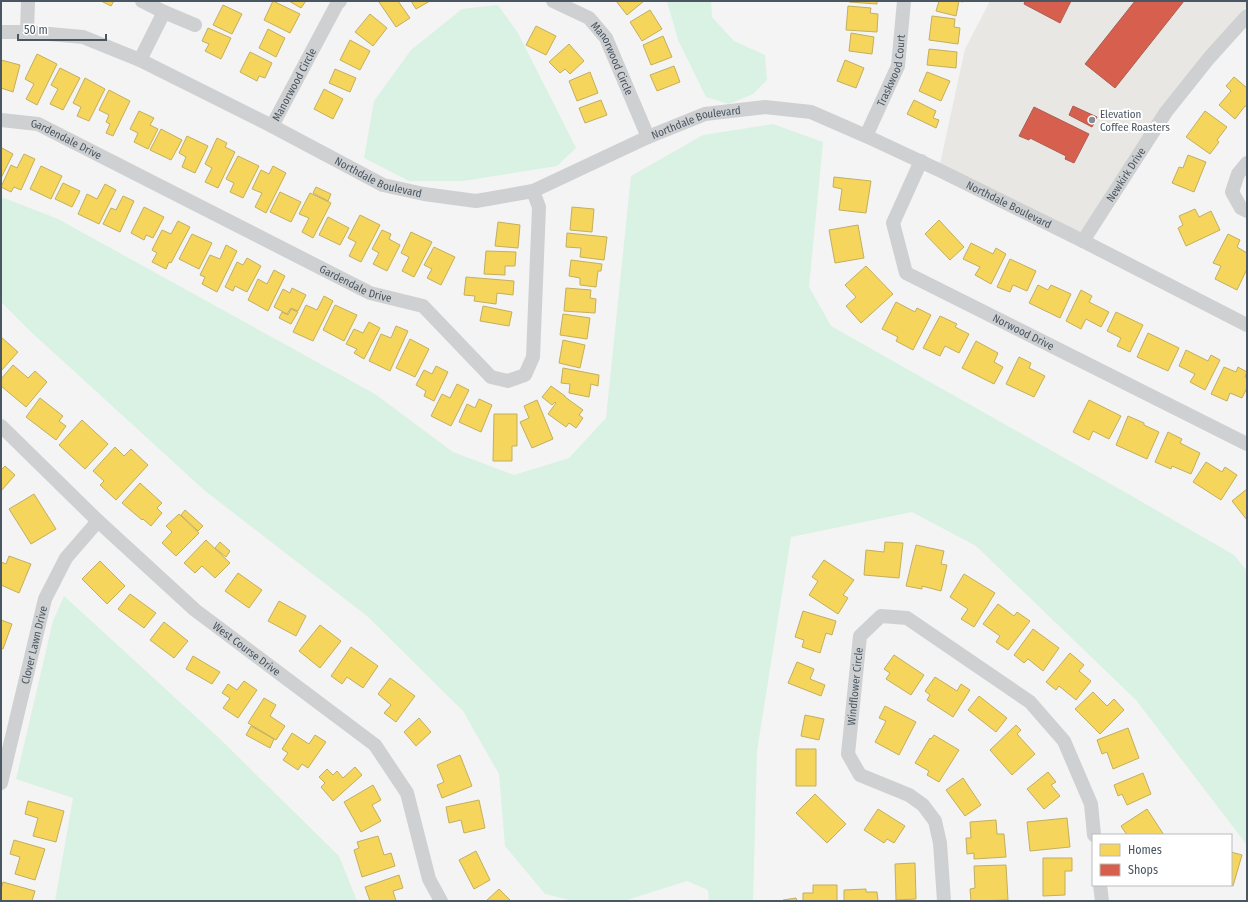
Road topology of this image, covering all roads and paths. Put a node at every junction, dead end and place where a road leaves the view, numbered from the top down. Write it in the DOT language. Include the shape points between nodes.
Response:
graph roads {
  1 [pos="28,1"];
  2 [pos="142,1"];
  3 [pos="340,1"];
  4 [pos="553,1"];
  5 [pos="904,1"];
  6 [pos="164,12"];
  7 [pos="1247,16"];
  8 [pos="195,25"];
  9 [pos="1,32"];
  10 [pos="28,32"];
  11 [pos="140,60"];
  12 [pos="1,120"];
  13 [pos="272,126"];
  14 [pos="866,136"];
  15 [pos="648,137"];
  16 [pos="921,161"];
  17 [pos="1247,163"];
  18 [pos="533,191"];
  19 [pos="1247,211"];
  20 [pos="1083,241"];
  21 [pos="1247,325"];
  22 [pos="1,426"];
  23 [pos="1247,444"];
  24 [pos="98,521"];
  25 [pos="1,783"];
  26 [pos="1094,834"];
  27 [pos="1100,886"];
  28 [pos="441,901"];
  29 [pos="944,901"];
  30 [pos="1102,901"];
  1 -- 10 [label="street"];
  2 -- 6 [label="street"];
  3 -- 13 [label="street, Manorwood Circle"];
  4 -- 15 [label="street, Manorwood Circle" via="589,18 606,38"];
  5 -- 14 [label="street, Traskwood Court" via="898,66"];
  6 -- 8 [label="street"];
  6 -- 11 [label="street"];
  7 -- 20 [label="street, Newkirk Drive" via="1166,112"];
  9 -- 10 [label="street, Northdale Boulevard"];
  10 -- 11 [label="street, Northdale Boulevard" via="83,37"];
  11 -- 13 [label="street, Northdale Boulevard"];
  12 -- 18 [label="street, Gardendale Drive" via="38,124 370,293 424,306 492,377 508,381 525,375 533,357 539,207"];
  13 -- 18 [label="street, Northdale Boulevard" via="383,185 476,201"];
  14 -- 15 [label="street, Northdale Boulevard" via="811,112 765,107 705,114"];
  14 -- 16 [label="street, Northdale Boulevard"];
  15 -- 18 [label="street, Northdale Boulevard"];
  16 -- 20 [label="street, Northdale Boulevard"];
  16 -- 23 [label="street, Norwood Drive" via="893,223 906,273"];
  17 -- 19 [label="street" via="1238,174 1232,192 1241,208"];
  20 -- 21 [label="street, Northdale Boulevard"];
  22 -- 24 [label="street, West Course Drive"];
  24 -- 25 [label="street, Clover Lawn Drive" via="66,558 45,599"];
  24 -- 28 [label="street, West Course Drive" via="195,610 375,744 407,793 429,879"];
  26 -- 29 [label="street, Windflower Circle" via="1091,804 1064,741 1030,702 907,618 881,616 860,636 848,754 860,775 909,795 923,805 935,822 940,843"];
  27 -- 30 [label="street"];
}
